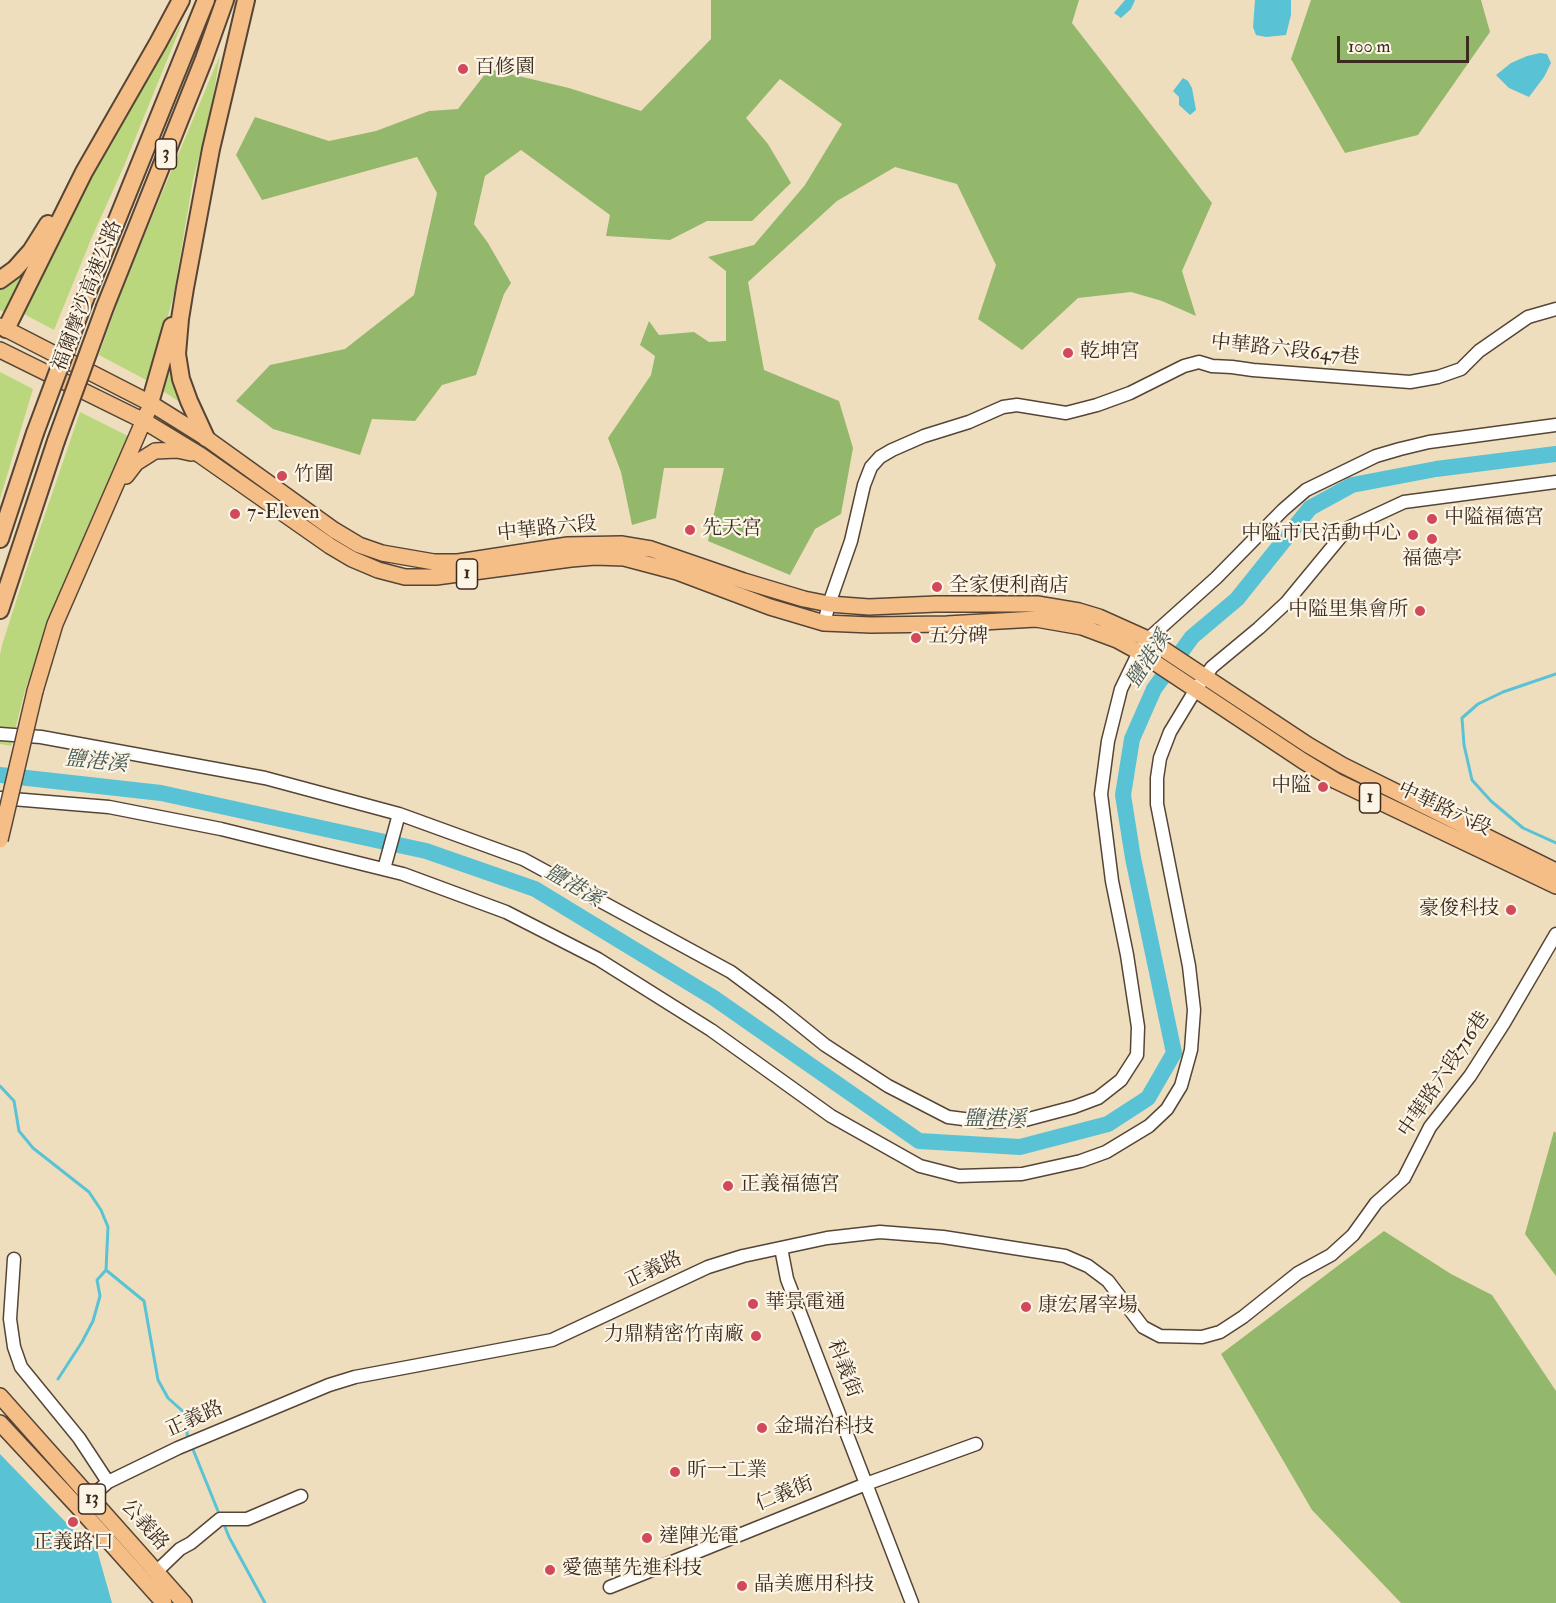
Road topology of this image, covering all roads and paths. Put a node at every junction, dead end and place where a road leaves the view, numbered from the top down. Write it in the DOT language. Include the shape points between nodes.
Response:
graph roads {
  1 [pos="181,0"];
  2 [pos="206,0"];
  3 [pos="225,0"];
  4 [pos="246,0"];
  5 [pos="84,172"];
  6 [pos="0,280"];
  7 [pos="184,288"];
  8 [pos="1556,309"];
  9 [pos="2,333"];
  10 [pos="0,350"];
  11 [pos="150,403"];
  12 [pos="144,421"];
  13 [pos="1556,425"];
  14 [pos="206,438"];
  15 [pos="200,455"];
  16 [pos="1556,482"];
  17 [pos="97,528"];
  18 [pos="0,538"];
  19 [pos="829,604"];
  20 [pos="0,610"];
  21 [pos="824,623"];
  22 [pos="1144,645"];
  23 [pos="1201,683"];
  24 [pos="0,734"];
  25 [pos="0,798"];
  26 [pos="399,814"];
  27 [pos="0,840"];
  28 [pos="384,869"];
  29 [pos="1556,871"];
  30 [pos="1556,886"];
  31 [pos="1556,934"];
  32 [pos="781,1248"];
  33 [pos="14,1259"];
  34 [pos="1243,1317"];
  35 [pos="0,1383"];
  36 [pos="0,1396"];
  37 [pos="16,1414"];
  38 [pos="0,1423"];
  39 [pos="976,1444"];
  40 [pos="108,1482"];
  41 [pos="866,1484"];
  42 [pos="301,1496"];
  43 [pos="85,1502"];
  44 [pos="156,1572"];
  45 [pos="610,1587"];
  46 [pos="165,1603"];
  47 [pos="184,1603"];
  48 [pos="912,1603"];
  1 -- 5 [label="highway"];
  2 -- 18 [label="highway, 福爾摩沙高速公路 / 3, bridge" via="85,299 34,433"];
  3 -- 20 [label="highway, 福爾摩沙高速公路 / 3, bridge" via="105,307"];
  4 -- 7 [label="highway"];
  5 -- 6 [label="highway" via="31,251"];
  5 -- 9 [label="highway"];
  7 -- 11 [label="highway"];
  7 -- 14 [label="highway" via="177,354 181,379"];
  8 -- 19 [label="street, 中華路六段647巷" via="1528,318 1479,351 1461,369 1438,377 1410,382 1198,362 1097,405 1066,413 1017,405 1003,407 924,436 880,457 871,468"];
  9 -- 11 [label="main road, 中華路六段 / 1"];
  10 -- 12 [label="main road, 中華路六段 / 1"];
  11 -- 12 [label="main road"];
  11 -- 14 [label="main road, 中華路六段 / 1"];
  12 -- 15 [label="main road, 中華路六段 / 1"];
  12 -- 17 [label="main road"];
  13 -- 22 [label="street" via="1400,449 1376,456 1306,490"];
  14 -- 19 [label="main road, 中華路六段 / 1" via="334,530 382,553 458,562 568,545 621,544 651,549 754,584"];
  15 -- 17 [label="main road" via="155,451 136,462"];
  15 -- 21 [label="main road, 中華路六段 / 1" via="330,546 378,570 405,577 436,578 571,559 624,558 677,572"];
  16 -- 23 [label="street" via="1404,502 1348,528 1287,603 1214,664"];
  17 -- 27 [label="main road, bridge" via="55,624"];
  19 -- 21 [label="street, 中華路六段647巷"];
  19 -- 22 [label="main road, 中華路六段 / 1" via="869,608 1037,604 1099,617"];
  21 -- 22 [label="main road, 中華路六段 / 1" via="947,624 1036,619"];
  22 -- 23 [label="main road, 1"];
  22 -- 26 [label="street" via="1121,689 1108,741 1101,794 1138,1027 1137,1055 1121,1080 1098,1098 1025,1120 987,1122 948,1117 888,1086 825,1045 731,972 523,859"];
  23 -- 28 [label="street" via="1170,732 1157,778 1157,804 1189,966 1194,1010 1191,1050 1181,1086 1167,1110 1106,1152 1081,1161 1022,1174 958,1176 920,1166 831,1116 711,1030 598,959 506,912"];
  23 -- 29 [label="main road, 中華路六段 / 1" via="1341,765"];
  23 -- 30 [label="main road, 中華路六段 / 1" via="1303,761 1336,781"];
  24 -- 26 [label="street" via="41,737 257,776"];
  25 -- 28 [label="street" via="109,807 221,829"];
  26 -- 28 [label="street"];
  31 -- 34 [label="street, 中華路六段716巷" via="1466,1083 1430,1127 1404,1178 1376,1203 1353,1235 1332,1255 1298,1273"];
  32 -- 34 [label="street, 正義路" via="879,1232 943,1237 1065,1256 1088,1266 1108,1281 1143,1328 1160,1336 1202,1337 1220,1332"];
  32 -- 40 [label="street, 正義路" via="708,1267 552,1340 338,1382 178,1448"];
  32 -- 41 [label="street, 科義街" via="787,1279"];
  33 -- 40 [label="street" via="10,1319 21,1367 79,1438"];
  35 -- 37 [label="main road"];
  36 -- 37 [label="main road, 公義路 / 13"];
  37 -- 43 [label="main road, 公義路 / 13"];
  38 -- 43 [label="main road, 公義路 / 13"];
  39 -- 41 [label="street, 仁義街"];
  40 -- 43 [label="street, 正義路"];
  41 -- 45 [label="street, 仁義街"];
  41 -- 48 [label="street, 科義街"];
  42 -- 44 [label="street" via="247,1519 223,1519 180,1549"];
  43 -- 44 [label="main road, 公義路 / 13"];
  43 -- 46 [label="main road, 公義路 / 13"];
  44 -- 47 [label="main road, 公義路 / 13"];
}
